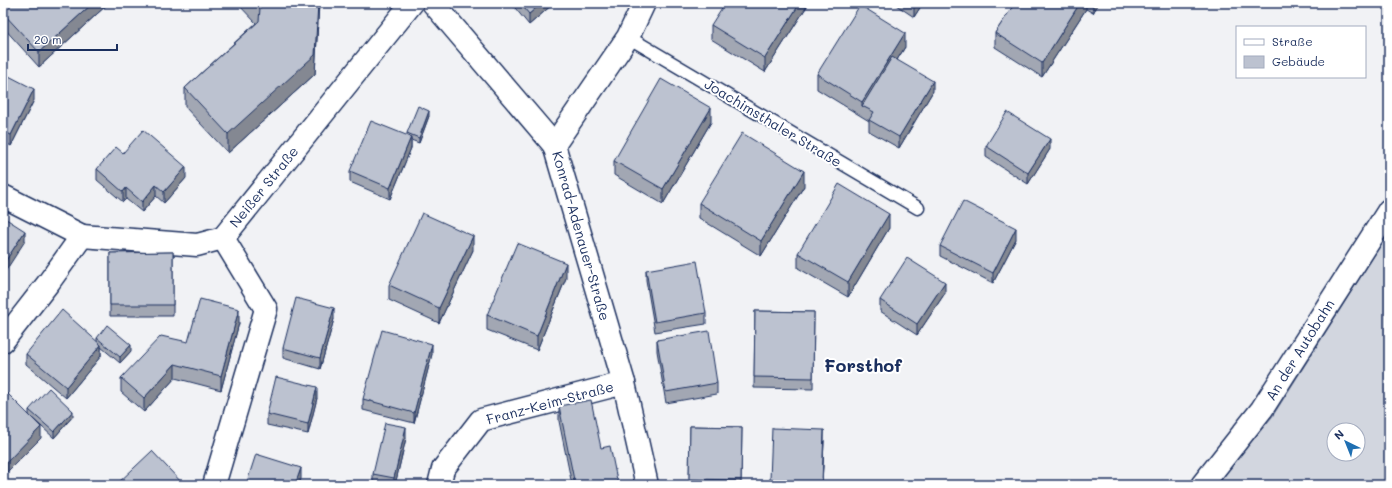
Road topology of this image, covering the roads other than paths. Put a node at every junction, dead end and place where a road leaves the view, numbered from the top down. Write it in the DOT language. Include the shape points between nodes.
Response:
graph roads {
  1 [pos="412,3"];
  2 [pos="433,3"];
  3 [pos="644,3"];
  4 [pos="628,37"];
  5 [pos="554,145"];
  6 [pos="3,196"];
  7 [pos="918,208"];
  8 [pos="1389,210"];
  9 [pos="82,236"];
  10 [pos="223,238"];
  11 [pos="3,341"];
  12 [pos="624,383"];
  13 [pos="214,485"];
  14 [pos="439,485"];
  15 [pos="647,485"];
  16 [pos="1202,485"];
  1 -- 10 [label="street, Neißer Straße"];
  2 -- 5 [label="street, Konrad-Adenauer-Straße"];
  3 -- 4 [label="street"];
  4 -- 5 [label="street"];
  4 -- 7 [label="lane, Joachimsthaler Straße"];
  5 -- 12 [label="street, Konrad-Adenauer-Straße"];
  6 -- 9 [label="street"];
  8 -- 16 [label="street, An der Autobahn" via="1262,409"];
  9 -- 10 [label="street" via="197,245"];
  9 -- 11 [label="street"];
  10 -- 13 [label="street, Neißer Straße" via="266,309"];
  12 -- 14 [label="street, Franz-Keim-Straße" via="481,420 443,469"];
  12 -- 15 [label="street, Konrad-Adenauer-Straße"];
}
